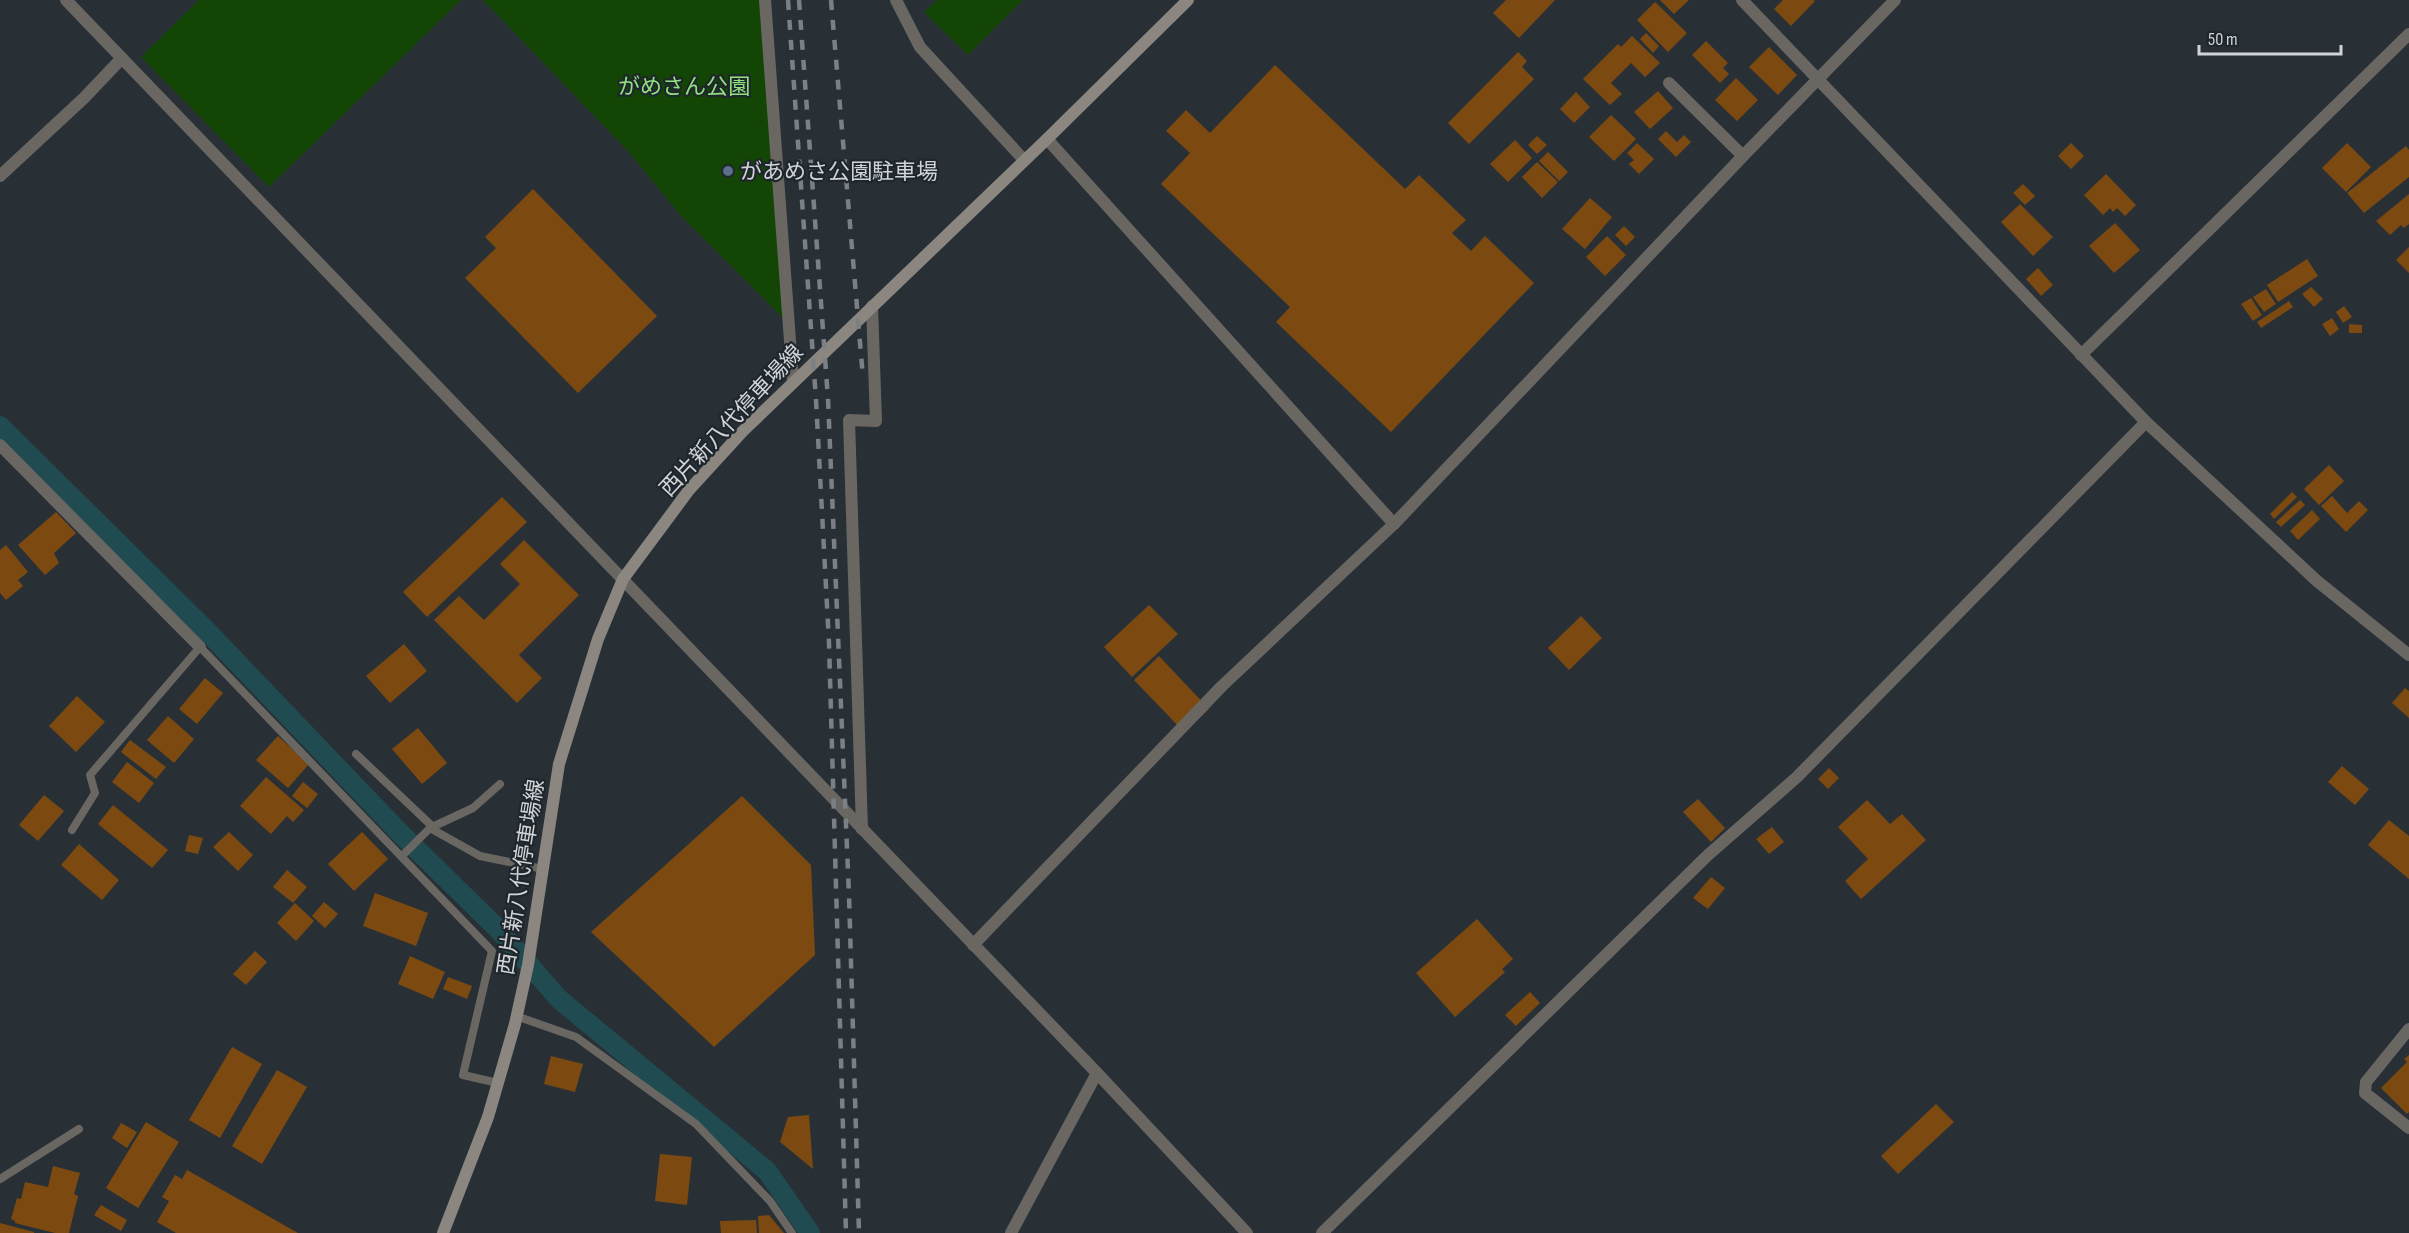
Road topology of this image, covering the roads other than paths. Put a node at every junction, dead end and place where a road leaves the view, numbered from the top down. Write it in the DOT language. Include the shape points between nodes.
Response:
graph roads {
  1 [pos="66,0"];
  2 [pos="765,0"];
  3 [pos="896,0"];
  4 [pos="1188,0"];
  5 [pos="1742,0"];
  6 [pos="1895,0"];
  7 [pos="2409,34"];
  8 [pos="122,58"];
  9 [pos="1820,79"];
  10 [pos="1669,84"];
  11 [pos="1047,139"];
  12 [pos="1743,156"];
  13 [pos="1024,160"];
  14 [pos="0,176"];
  15 [pos="872,306"];
  16 [pos="2081,355"];
  17 [pos="794,382"];
  18 [pos="2146,422"];
  19 [pos="0,445"];
  20 [pos="1394,524"];
  21 [pos="622,579"];
  22 [pos="200,647"];
  23 [pos="2409,655"];
  24 [pos="356,754"];
  25 [pos="500,784"];
  26 [pos="431,828"];
  27 [pos="862,829"];
  28 [pos="72,830"];
  29 [pos="403,856"];
  30 [pos="543,869"];
  31 [pos="973,945"];
  32 [pos="516,1016"];
  33 [pos="2409,1029"];
  34 [pos="1097,1073"];
  35 [pos="498,1083"];
  36 [pos="2409,1128"];
  37 [pos="79,1129"];
  38 [pos="0,1179"];
  39 [pos="443,1233"];
  40 [pos="792,1233"];
  41 [pos="1011,1233"];
  42 [pos="1247,1233"];
  43 [pos="1322,1233"];
  1 -- 8 [label="street"];
  2 -- 17 [label="street"];
  3 -- 13 [label="street" via="920,47"];
  4 -- 11 [label="main road, 西片新八代停車場線"];
  5 -- 9 [label="street"];
  6 -- 9 [label="street"];
  7 -- 16 [label="street"];
  8 -- 14 [label="street"];
  8 -- 21 [label="street"];
  9 -- 12 [label="street"];
  9 -- 16 [label="street"];
  10 -- 12 [label="street"];
  11 -- 13 [label="main road, 西片新八代停車場線"];
  11 -- 20 [label="street"];
  12 -- 20 [label="street"];
  13 -- 15 [label="main road, 西片新八代停車場線"];
  15 -- 17 [label="main road, 西片新八代停車場線"];
  15 -- 27 [label="street" via="876,421 849,420"];
  16 -- 18 [label="street"];
  17 -- 21 [label="main road, 西片新八代停車場線" via="689,490"];
  18 -- 23 [label="street" via="2318,581"];
  18 -- 43 [label="street" via="1797,777 1708,855"];
  19 -- 22 [label="street"];
  20 -- 31 [label="street" via="1222,686"];
  21 -- 27 [label="street"];
  21 -- 30 [label="main road, 西片新八代停車場線" via="598,639 560,764"];
  22 -- 28 [label="lane" via="90,774 95,793"];
  22 -- 29 [label="lane"];
  24 -- 26 [label="lane"];
  25 -- 26 [label="lane" via="473,808"];
  26 -- 29 [label="lane"];
  26 -- 30 [label="lane" via="480,856"];
  27 -- 31 [label="street"];
  29 -- 35 [label="lane" via="492,951 463,1075"];
  30 -- 32 [label="main road, 西片新八代停車場線"];
  31 -- 34 [label="street"];
  32 -- 35 [label="main road, 西片新八代停車場線"];
  32 -- 40 [label="lane" via="576,1037 696,1124 770,1201"];
  33 -- 36 [label="street" via="2366,1082 2365,1093"];
  34 -- 41 [label="street"];
  34 -- 42 [label="street"];
  35 -- 39 [label="main road, 西片新八代停車場線"];
  37 -- 38 [label="lane"];
}
